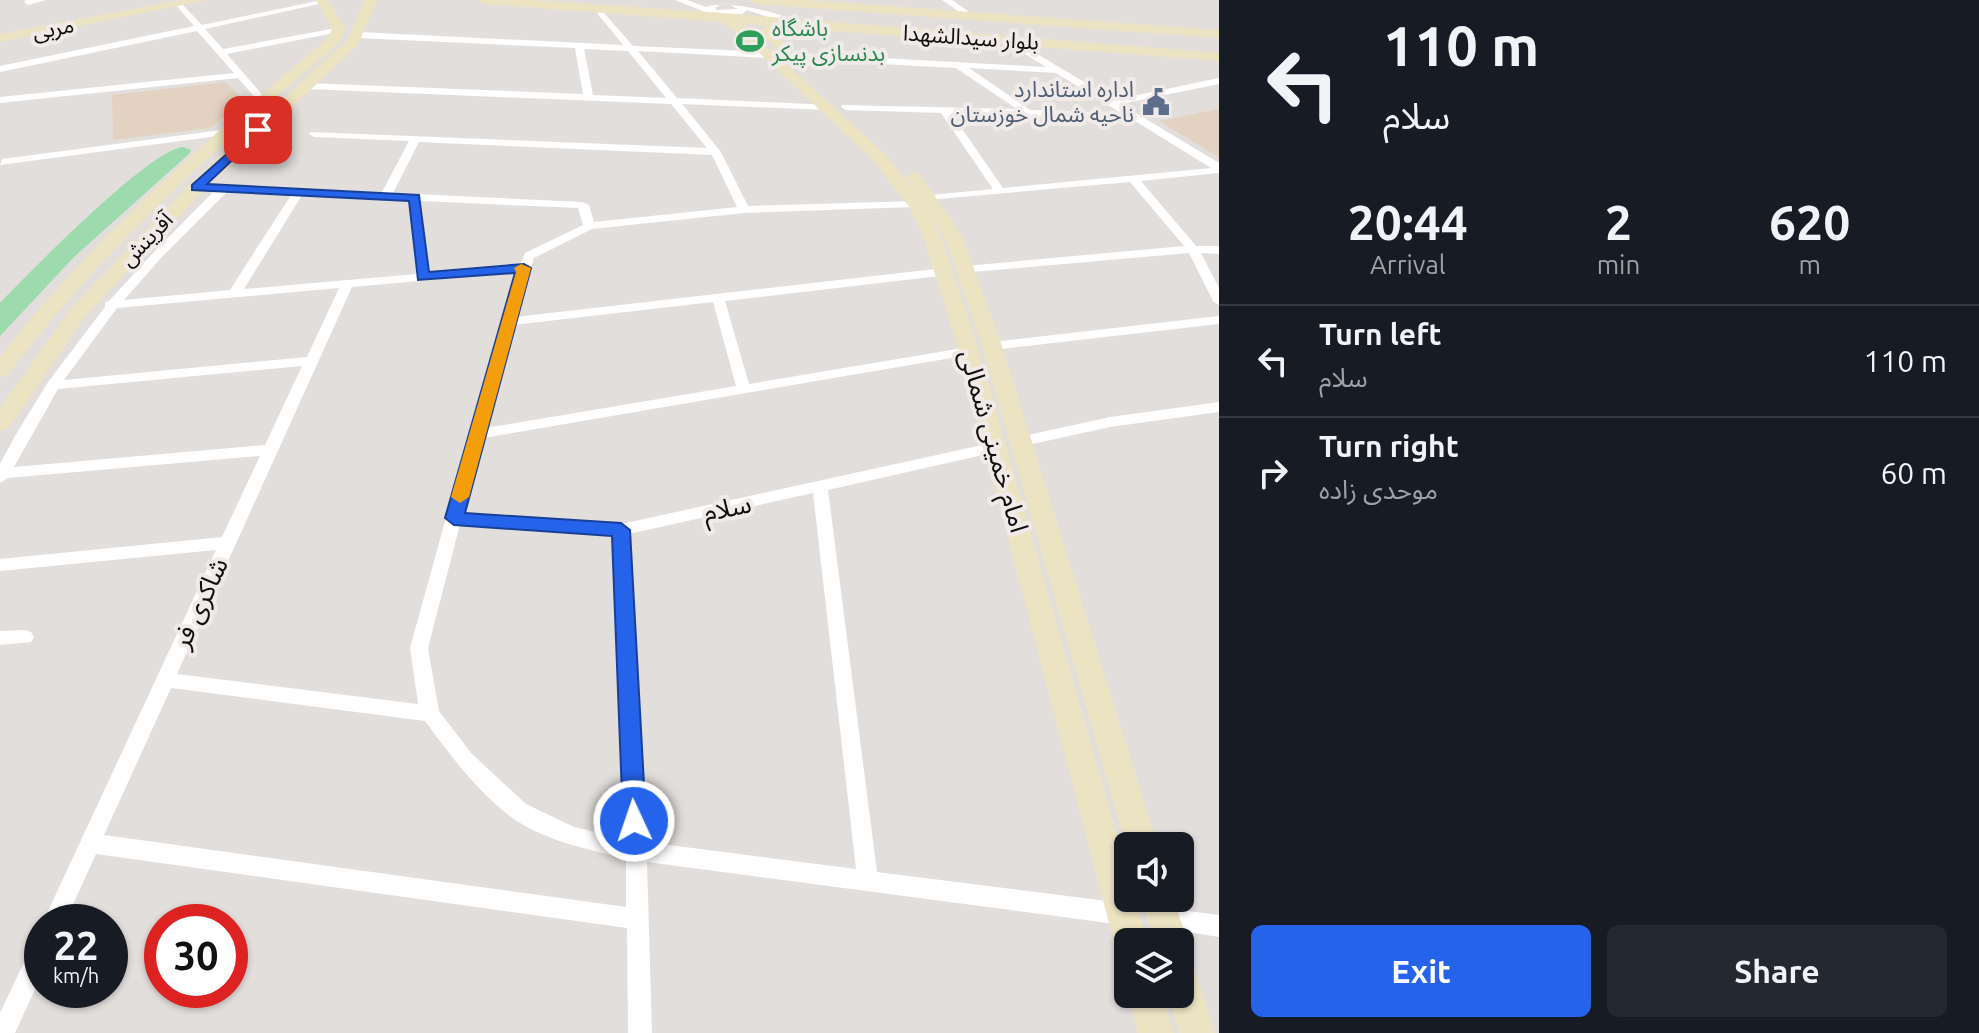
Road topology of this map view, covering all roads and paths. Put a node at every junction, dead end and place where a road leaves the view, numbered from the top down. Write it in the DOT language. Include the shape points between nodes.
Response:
graph roads {
  1 [pos="42,0"];
  2 [pos="201,0"];
  3 [pos="371,0"];
  4 [pos="484,0"];
  5 [pos="669,0"];
  6 [pos="679,0"];
  7 [pos="755,0"];
  8 [pos="946,0"];
  9 [pos="329,1"];
  10 [pos="28,2"];
  11 [pos="175,2"];
  12 [pos="796,3"];
  13 [pos="571,4"];
  14 [pos="597,8"];
  15 [pos="883,9"];
  16 [pos="726,11"];
  17 [pos="657,13"];
  18 [pos="971,16"];
  19 [pos="1099,26"];
  20 [pos="200,27"];
  21 [pos="339,29"];
  22 [pos="884,30"];
  23 [pos="1219,34"];
  24 [pos="0,35"];
  25 [pos="358,35"];
  26 [pos="773,36"];
  27 [pos="1009,40"];
  28 [pos="579,45"];
  29 [pos="1105,46"];
  30 [pos="628,48"];
  31 [pos="321,51"];
  32 [pos="222,52"];
  33 [pos="341,53"];
  34 [pos="1219,57"];
  35 [pos="959,65"];
  36 [pos="0,69"];
  37 [pos="1058,70"];
  38 [pos="242,75"];
  39 [pos="1219,81"];
  40 [pos="306,86"];
  41 [pos="589,99"];
  42 [pos="0,100"];
  43 [pos="263,101"];
  44 [pos="678,102"];
  45 [pos="1111,103"];
  46 [pos="836,107"];
  47 [pos="944,110"];
  48 [pos="1028,113"];
  49 [pos="1132,116"];
  50 [pos="229,132"];
  51 [pos="314,134"];
  52 [pos="415,139"];
  53 [pos="0,147"];
  54 [pos="716,152"];
  55 [pos="1,164"];
  56 [pos="1219,169"];
  57 [pos="1134,180"];
  58 [pos="197,187"];
  59 [pos="223,189"];
  60 [pos="1000,191"];
  61 [pos="298,193"];
  62 [pos="386,196"];
  63 [pos="415,197"];
  64 [pos="924,201"];
  65 [pos="744,210"];
  66 [pos="589,226"];
  67 [pos="1193,249"];
  68 [pos="1219,250"];
  69 [pos="524,268"];
  70 [pos="955,271"];
  71 [pos="423,277"];
  72 [pos="347,284"];
  73 [pos="235,293"];
  74 [pos="718,297"];
  75 [pos="1219,301"];
  76 [pos="110,305"];
  77 [pos="1219,320"];
  78 [pos="507,322"];
  79 [pos="992,346"];
  80 [pos="969,351"];
  81 [pos="311,361"];
  82 [pos="0,371"];
  83 [pos="53,385"];
  84 [pos="744,390"];
  85 [pos="1219,407"];
  86 [pos="0,424"];
  87 [pos="478,434"];
  88 [pos="1019,442"];
  89 [pos="996,447"];
  90 [pos="270,450"];
  91 [pos="1,476"];
  92 [pos="820,488"];
  93 [pos="454,518"];
  94 [pos="621,530"];
  95 [pos="227,543"];
  96 [pos="0,565"];
  97 [pos="25,637"];
  98 [pos="0,638"];
  99 [pos="165,680"];
  100 [pos="430,714"];
  101 [pos="1138,832"];
  102 [pos="90,843"];
  103 [pos="636,851"];
  104 [pos="868,882"];
  105 [pos="62,904"];
  106 [pos="1123,914"];
  107 [pos="637,919"];
  108 [pos="1164,920"];
  109 [pos="1219,926"];
  110 [pos="1127,928"];
  111 [pos="24,988"];
  112 [pos="1149,1008"];
  113 [pos="1190,1008"];
  114 [pos="3,1033"];
  115 [pos="640,1033"];
  116 [pos="1156,1033"];
  117 [pos="1197,1033"];
  1 -- 10 [label="street"];
  2 -- 11 [label="main road, مربی"];
  3 -- 25 [label="main road, آفرینش"];
  4 -- 13 [label="main road, بلوار سیدالشهدا"];
  5 -- 17 [label="street"];
  6 -- 16 [label="street"];
  7 -- 12 [label="main road, بلوار سیدالشهدا"];
  8 -- 18 [label="street"];
  9 -- 20 [label="street"];
  9 -- 21 [label="main road"];
  11 -- 20 [label="street"];
  11 -- 24 [label="main road, مربی"];
  12 -- 15 [label="main road, بلوار سیدالشهدا"];
  12 -- 26 [label="street"];
  13 -- 14 [label="main road, بلوار سیدالشهدا"];
  14 -- 17 [label="main road, بلوار سیدالشهدا"];
  14 -- 30 [label="street"];
  15 -- 18 [label="main road, بلوار سیدالشهدا"];
  15 -- 22 [label="main road" via="903,21"];
  16 -- 17 [label="main road, بلوار سیدالشهدا"];
  16 -- 26 [label="main road, امام خمینی شمالی"];
  16 -- 26 [label="main road, بلوار سیدالشهدا"];
  16 -- 26 [label="street"];
  18 -- 19 [label="main road, بلوار سیدالشهدا"];
  19 -- 23 [label="main road, بلوار سیدالشهدا"];
  19 -- 29 [label="main road"];
  20 -- 32 [label="street"];
  20 -- 36 [label="street"];
  21 -- 31 [label="main road, آفرینش"];
  21 -- 32 [label="street"];
  22 -- 26 [label="main road, بلوار سیدالشهدا"];
  22 -- 27 [label="main road, بلوار سیدالشهدا"];
  25 -- 28 [label="street"];
  25 -- 33 [label="main road, آفرینش"];
  26 -- 30 [label="street"];
  26 -- 35 [label="street"];
  26 -- 46 [label="main road, امام خمینی شمالی"];
  27 -- 29 [label="main road, بلوار سیدالشهدا"];
  27 -- 37 [label="street"];
  28 -- 30 [label="street"];
  28 -- 41 [label="street"];
  29 -- 34 [label="main road, بلوار سیدالشهدا"];
  30 -- 44 [label="street"];
  31 -- 33 [label="main road"];
  31 -- 43 [label="main road, آفرینش"];
  32 -- 38 [label="street"];
  33 -- 40 [label="main road, آفرینش"];
  35 -- 37 [label="street"];
  35 -- 48 [label="street"];
  37 -- 45 [label="street"];
  38 -- 42 [label="street"];
  38 -- 43 [label="street"];
  39 -- 45 [label="street"];
  40 -- 41 [label="street"];
  40 -- 58 [label="main road, آفرینش"];
  41 -- 44 [label="street"];
  43 -- 50 [label="main road, آفرینش"];
  44 -- 46 [label="street"];
  44 -- 54 [label="street"];
  45 -- 49 [label="street"];
  46 -- 47 [label="street"];
  46 -- 64 [label="main road, امام خمینی شمالی"];
  47 -- 48 [label="street"];
  47 -- 60 [label="street"];
  48 -- 49 [label="street"];
  49 -- 56 [label="street"];
  50 -- 55 [label="street"];
  50 -- 82 [label="main road, آفرینش" via="72,281"];
  51 -- 52 [label="street"];
  52 -- 54 [label="street"];
  52 -- 62 [label="street"];
  53 -- 55 [label="street"];
  54 -- 65 [label="street"];
  56 -- 57 [label="street"];
  57 -- 60 [label="street"];
  57 -- 67 [label="street"];
  58 -- 59 [label="street"];
  58 -- 86 [label="main road, آفرینش" via="77,314"];
  59 -- 61 [label="street"];
  59 -- 76 [label="street"];
  60 -- 64 [label="street"];
  61 -- 62 [label="street"];
  61 -- 73 [label="street"];
  62 -- 63 [label="street"];
  63 -- 66 [label="street" via="583,205"];
  63 -- 71 [label="street"];
  64 -- 65 [label="street"];
  64 -- 70 [label="main road, امام خمینی شمالی"];
  65 -- 66 [label="street"];
  66 -- 69 [label="street" via="547,244 529,256"];
  67 -- 68 [label="street"];
  67 -- 70 [label="street"];
  67 -- 75 [label="street"];
  69 -- 71 [label="street"];
  69 -- 78 [label="street"];
  70 -- 74 [label="street"];
  70 -- 79 [label="main road, امام خمینی شمالی"];
  70 -- 80 [label="main road, امام خمینی شمالی"];
  71 -- 72 [label="street"];
  72 -- 73 [label="street"];
  72 -- 81 [label="street, شاکری فر"];
  73 -- 76 [label="street"];
  74 -- 78 [label="street"];
  74 -- 84 [label="street"];
  76 -- 83 [label="street"];
  77 -- 79 [label="street"];
  78 -- 87 [label="street"];
  79 -- 88 [label="main road, امام خمینی شمالی"];
  80 -- 84 [label="street"];
  80 -- 89 [label="main road, امام خمینی شمالی"];
  81 -- 83 [label="street"];
  81 -- 90 [label="street, شاکری فر"];
  83 -- 91 [label="street"];
  84 -- 87 [label="street"];
  85 -- 88 [label="street" via="1110,422"];
  87 -- 93 [label="street"];
  88 -- 101 [label="main road, امام خمینی شمالی"];
  89 -- 92 [label="street, سلام"];
  89 -- 106 [label="main road, امام خمینی شمالی"];
  90 -- 91 [label="street"];
  90 -- 95 [label="street, شاکری فر"];
  92 -- 94 [label="street, سلام"];
  92 -- 104 [label="street"];
  93 -- 94 [label="street, سلام"];
  93 -- 100 [label="street" via="419,648"];
  94 -- 103 [label="street"];
  95 -- 96 [label="street"];
  95 -- 99 [label="street, شاکری فر"];
  97 -- 98 [label="street"];
  99 -- 100 [label="street"];
  99 -- 102 [label="street, شاکری فر"];
  100 -- 103 [label="street" via="464,759 519,811 571,836"];
  102 -- 105 [label="street, شاکری فر"];
  102 -- 107 [label="street"];
  103 -- 104 [label="street"];
  103 -- 107 [label="street"];
  104 -- 106 [label="street"];
  106 -- 110 [label="main road, امام خمینی شمالی"];
  107 -- 115 [label="street"];
  108 -- 109 [label="street"];
  111 -- 114 [label="street"];
  112 -- 116 [label="main road"];
  113 -- 117 [label="main road"];
}
